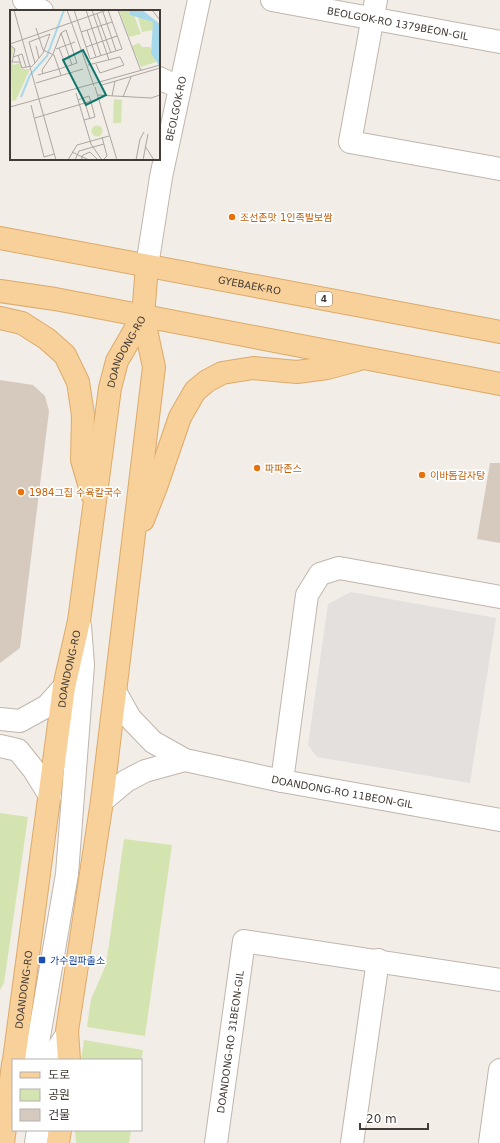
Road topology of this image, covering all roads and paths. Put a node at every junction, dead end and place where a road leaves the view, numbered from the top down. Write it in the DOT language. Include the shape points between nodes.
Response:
graph roads {
  1 [pos="24,0"];
  2 [pos="199,0"];
  3 [pos="272,0"];
  4 [pos="374,9"];
  5 [pos="40,10"];
  6 [pos="500,42"];
  7 [pos="160,78"];
  8 [pos="180,88"];
  9 [pos="500,169"];
  10 [pos="0,238"];
  11 [pos="147,266"];
  12 [pos="0,291"];
  13 [pos="143,316"];
  14 [pos="0,318"];
  15 [pos="500,332"];
  16 [pos="363,358"];
  17 [pos="500,384"];
  18 [pos="94,500"];
  19 [pos="131,551"];
  20 [pos="500,597"];
  21 [pos="79,621"];
  22 [pos="64,687"];
  23 [pos="116,692"];
  24 [pos="0,719"];
  25 [pos="0,746"];
  26 [pos="185,760"];
  27 [pos="282,781"];
  28 [pos="50,796"];
  29 [pos="102,801"];
  30 [pos="500,820"];
  31 [pos="378,960"];
  32 [pos="500,980"];
  33 [pos="66,1036"];
  34 [pos="14,1059"];
  35 [pos="35,1059"];
  36 [pos="53,1059"];
  37 [pos="69,1059"];
  38 [pos="500,1070"];
  39 [pos="12,1071"];
  40 [pos="23,1131"];
  41 [pos="38,1131"];
  42 [pos="60,1131"];
  43 [pos="2,1143"];
  44 [pos="21,1143"];
  45 [pos="36,1143"];
  46 [pos="58,1143"];
  47 [pos="216,1143"];
  48 [pos="352,1143"];
  49 [pos="490,1143"];
  1 -- 5 [label="street"];
  2 -- 8 [label="street, BEOLGOK-RO"];
  3 -- 4 [label="street, BEOLGOK-RO 1379BEON-GIL"];
  4 -- 6 [label="street, BEOLGOK-RO 1379BEON-GIL"];
  4 -- 9 [label="street" via="350,142"];
  7 -- 8 [label="street"];
  8 -- 11 [label="street, BEOLGOK-RO"];
  10 -- 11 [label="main road, GYEBAEK-RO / 4"];
  11 -- 13 [label="main road"];
  11 -- 15 [label="main road, GYEBAEK-RO / 4"];
  12 -- 13 [label="main road"];
  13 -- 16 [label="main road"];
  13 -- 18 [label="main road, DOANDONG-RO" via="117,361 110,388"];
  13 -- 19 [label="main road, DOANDONG-RO" via="154,367"];
  14 -- 18 [label="main road" via="22,323 47,339 65,355 78,382 83,415 82,460"];
  16 -- 17 [label="main road"];
  16 -- 19 [label="main road" via="327,368 297,372 253,368 222,373 205,382 195,391 180,417"];
  18 -- 21 [label="main road, DOANDONG-RO"];
  19 -- 23 [label="main road, DOANDONG-RO"];
  20 -- 27 [label="street" via="339,568 320,574 307,595"];
  21 -- 22 [label="main road, DOANDONG-RO"];
  21 -- 35 [label="street" via="83,665 67,874"];
  22 -- 24 [label="street" via="47,706 20,721"];
  22 -- 28 [label="main road, DOANDONG-RO"];
  23 -- 26 [label="street" via="130,718 153,742"];
  23 -- 29 [label="main road, DOANDONG-RO"];
  25 -- 28 [label="street" via="18,750"];
  26 -- 27 [label="street, DOANDONG-RO 11BEON-GIL"];
  26 -- 29 [label="street" via="145,771 126,781"];
  27 -- 30 [label="street, DOANDONG-RO 11BEON-GIL"];
  28 -- 34 [label="main road, DOANDONG-RO"];
  29 -- 33 [label="main road, DOANDONG-RO"];
  31 -- 32 [label="street"];
  31 -- 47 [label="street, DOANDONG-RO 31BEON-GIL" via="244,941"];
  31 -- 48 [label="street"];
  33 -- 36 [label="street"];
  33 -- 37 [label="main road, DOANDONG-RO"];
  38 -- 49 [label="street"];
  39 -- 43 [label="main road"];
  40 -- 44 [label="street"];
  41 -- 45 [label="street"];
  42 -- 46 [label="main road"];
}
